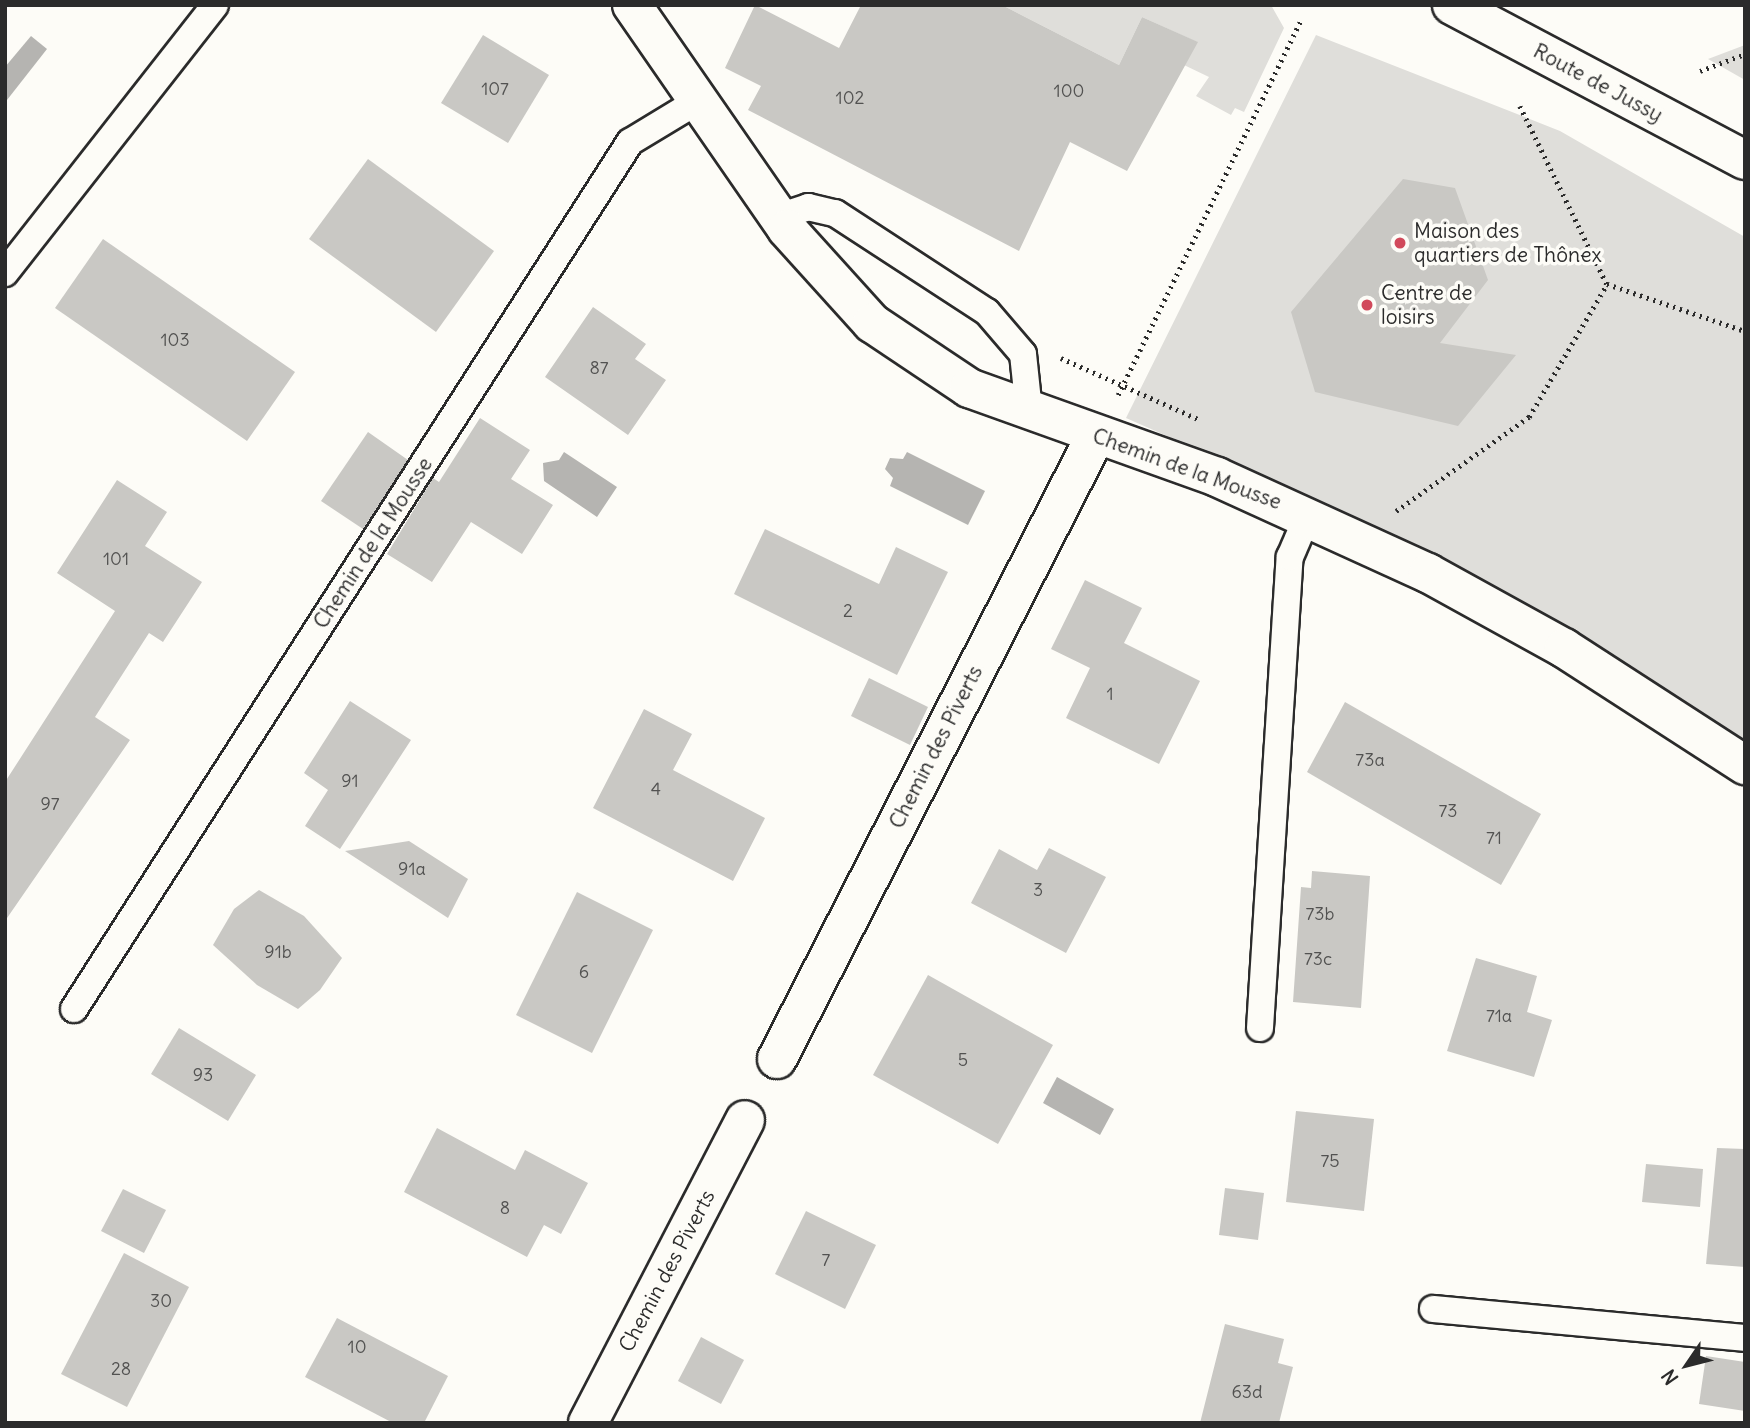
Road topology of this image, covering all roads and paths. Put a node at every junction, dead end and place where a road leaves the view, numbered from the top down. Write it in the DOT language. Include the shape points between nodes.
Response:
graph roads {
  1 [pos="215,5"];
  2 [pos="632,5"];
  3 [pos="1452,5"];
  4 [pos="1301,20"];
  5 [pos="1745,54"];
  6 [pos="1700,71"];
  7 [pos="696,102"];
  8 [pos="1520,106"];
  9 [pos="1745,160"];
  10 [pos="778,217"];
  11 [pos="5,273"];
  12 [pos="1607,284"];
  13 [pos="1745,331"];
  14 [pos="1029,411"];
  15 [pos="1096,436"];
  16 [pos="1393,513"];
  17 [pos="1308,515"];
  18 [pos="1745,765"];
  19 [pos="74,1009"];
  20 [pos="1260,1028"];
  21 [pos="777,1059"];
  22 [pos="746,1120"];
  23 [pos="1433,1309"];
  24 [pos="1745,1338"];
  25 [pos="588,1423"];
  1 -- 11 [label="lane"];
  2 -- 7 [label="street, Chemin de la Mousse"];
  3 -- 9 [label="street, Route de Jussy"];
  4 -- 15 [label="path"];
  5 -- 6 [label="path"];
  7 -- 10 [label="street, Chemin de la Mousse"];
  7 -- 19 [label="lane, Chemin de la Mousse" via="630,142"];
  8 -- 12 [label="path"];
  10 -- 14 [label="street, Chemin de la Mousse" via="872,323 969,388"];
  10 -- 14 [label="lane" via="808,207 835,213 986,312 1023,354"];
  12 -- 13 [label="path"];
  12 -- 16 [label="path" via="1529,417"];
  14 -- 15 [label="street, Chemin de la Mousse"];
  15 -- 17 [label="street, Chemin de la Mousse"];
  15 -- 21 [label="street, Chemin des Piverts"];
  17 -- 18 [label="street, Chemin de la Mousse" via="1564,648"];
  17 -- 20 [label="lane" via="1290,556"];
  22 -- 25 [label="street, Chemin des Piverts"];
  23 -- 24 [label="lane"];
}
